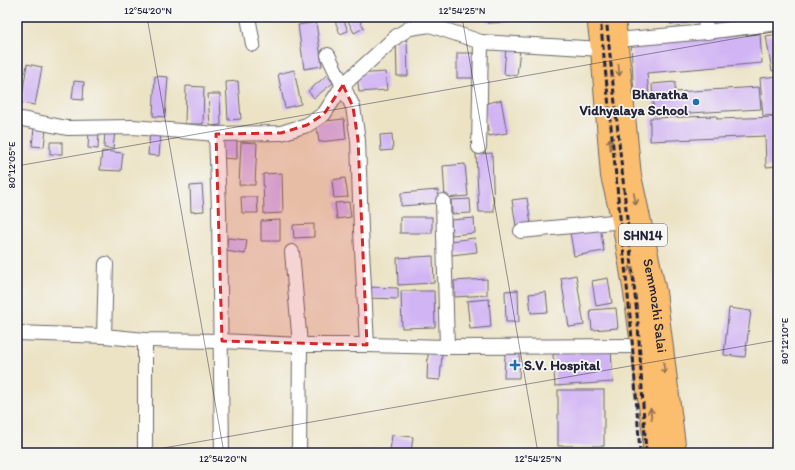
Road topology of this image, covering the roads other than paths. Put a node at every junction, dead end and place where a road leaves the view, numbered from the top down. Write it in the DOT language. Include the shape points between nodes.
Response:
graph roads {
  1 [pos="248,17"];
  2 [pos="598,17"];
  3 [pos="614,17"];
  4 [pos="705,17"];
  5 [pos="429,21"];
  6 [pos="778,23"];
  7 [pos="706,32"];
  8 [pos="481,42"];
  9 [pos="253,44"];
  10 [pos="609,44"];
  11 [pos="328,55"];
  12 [pos="343,85"];
  13 [pos="17,118"];
  14 [pos="216,134"];
  15 [pos="479,147"];
  16 [pos="621,176"];
  17 [pos="443,201"];
  18 [pos="623,221"];
  19 [pos="520,231"];
  20 [pos="292,252"];
  21 [pos="106,264"];
  22 [pos="645,292"];
  23 [pos="17,333"];
  24 [pos="104,336"];
  25 [pos="145,340"];
  26 [pos="222,341"];
  27 [pos="300,345"];
  28 [pos="367,345"];
  29 [pos="642,346"];
  30 [pos="447,347"];
  31 [pos="145,453"];
  32 [pos="222,453"];
  33 [pos="299,453"];
  34 [pos="654,453"];
  35 [pos="675,453"];
  1 -- 9 [label="street"];
  2 -- 10 [label="main road, Semmozhi Salai / SHN14"];
  3 -- 10 [label="main road, Semmozhi Salai / SHN14"];
  4 -- 7 [label="street"];
  5 -- 8 [label="street"];
  5 -- 12 [label="street" via="397,36"];
  6 -- 7 [label="street"];
  7 -- 10 [label="street"];
  8 -- 10 [label="street"];
  8 -- 15 [label="street"];
  10 -- 16 [label="main road, Semmozhi Salai / SHN14"];
  11 -- 12 [label="street"];
  12 -- 14 [label="street" via="324,114 307,125 281,133"];
  12 -- 28 [label="street" via="353,108 358,140"];
  13 -- 14 [label="street" via="67,128 133,128"];
  14 -- 26 [label="street"];
  16 -- 18 [label="main road, Semmozhi Salai / SHN14"];
  16 -- 22 [label="main road, Semmozhi Salai / SHN14, one-way"];
  17 -- 30 [label="street"];
  18 -- 19 [label="street"];
  22 -- 18 [label="main road, Semmozhi Salai / SHN14, one-way"];
  20 -- 27 [label="street"];
  21 -- 24 [label="street"];
  22 -- 29 [label="main road, Semmozhi Salai / SHN14"];
  22 -- 35 [label="main road, Semmozhi Salai / SHN14, one-way"];
  23 -- 24 [label="street"];
  24 -- 25 [label="street"];
  25 -- 26 [label="street"];
  25 -- 31 [label="street"];
  26 -- 27 [label="street"];
  26 -- 32 [label="street"];
  27 -- 28 [label="street"];
  27 -- 33 [label="street"];
  28 -- 30 [label="street"];
  29 -- 30 [label="street"];
  34 -- 29 [label="main road, Semmozhi Salai / SHN14, one-way" via="654,435"];
}
